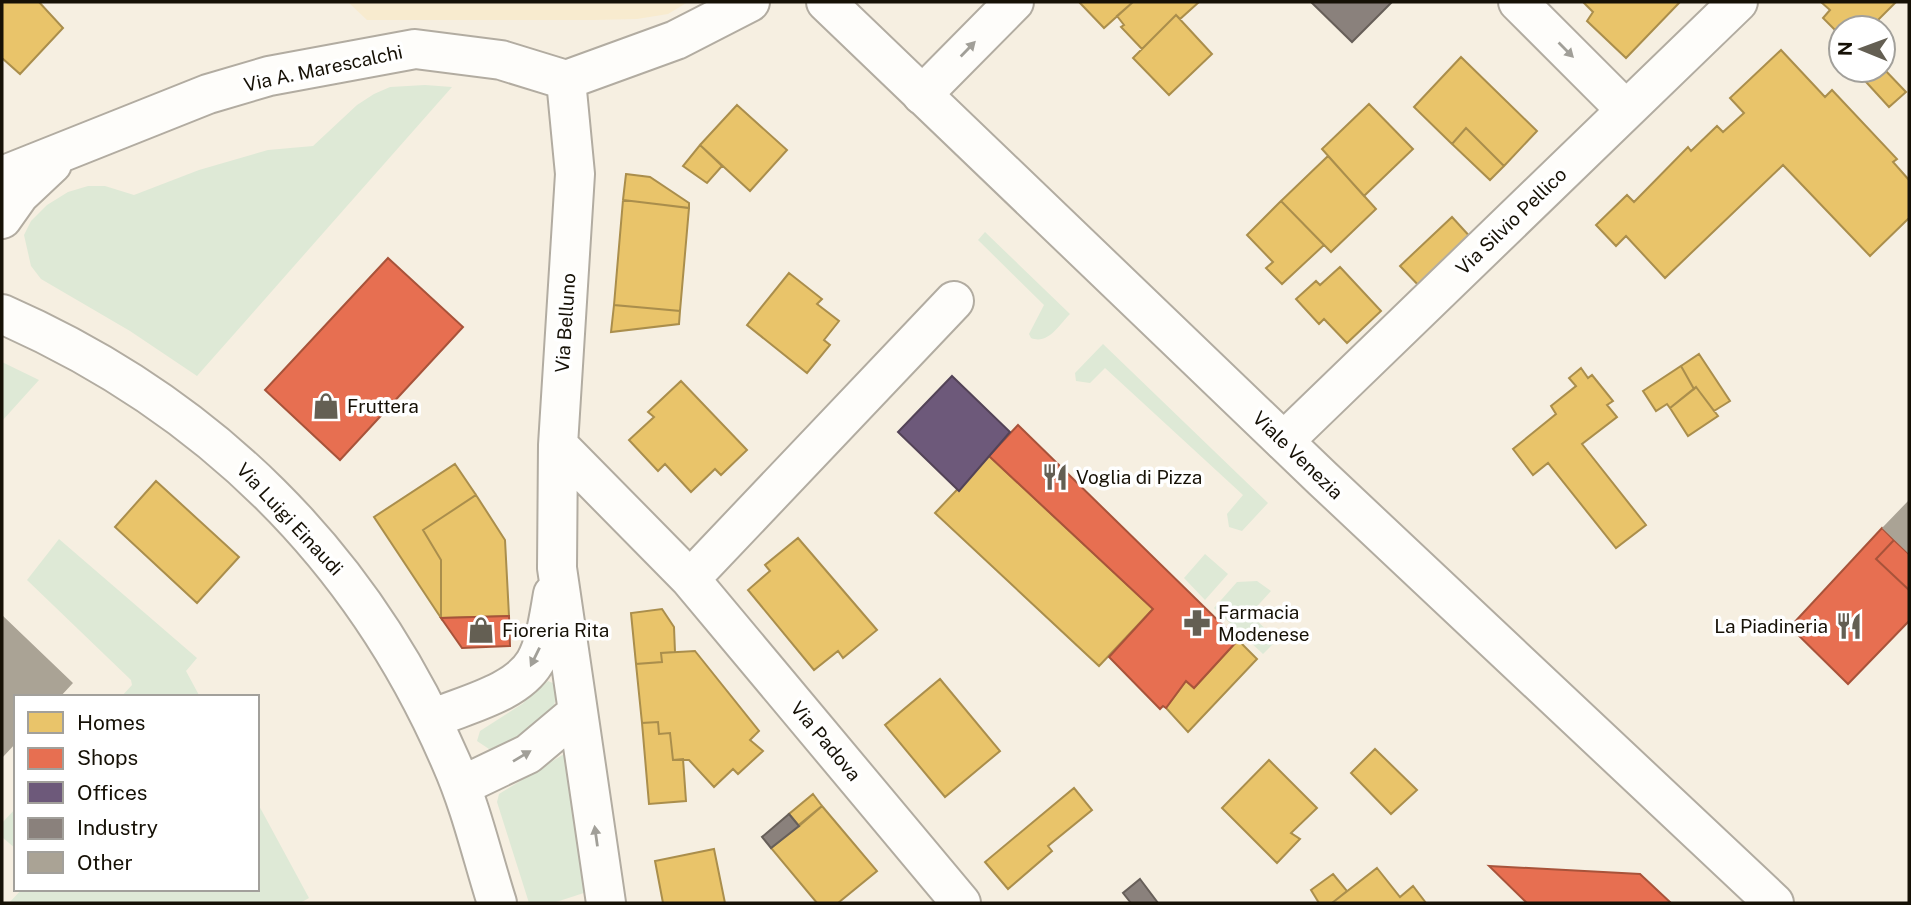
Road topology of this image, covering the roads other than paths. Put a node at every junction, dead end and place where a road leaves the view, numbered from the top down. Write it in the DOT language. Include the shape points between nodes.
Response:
graph roads {
  1 [pos="750,2"];
  2 [pos="825,2"];
  3 [pos="1014,2"];
  4 [pos="1518,2"];
  5 [pos="1738,2"];
  6 [pos="566,80"];
  7 [pos="922,95"];
  8 [pos="1626,110"];
  9 [pos="64,152"];
  10 [pos="2,176"];
  11 [pos="2,219"];
  12 [pos="954,301"];
  13 [pos="2,314"];
  14 [pos="1284,441"];
  15 [pos="558,444"];
  16 [pos="557,568"];
  17 [pos="690,579"];
  18 [pos="578,712"];
  19 [pos="432,719"];
  20 [pos="461,786"];
  21 [pos="496,903"];
  22 [pos="606,903"];
  23 [pos="961,903"];
  24 [pos="1774,903"];
  1 -- 6 [label="street" via="676,40"];
  2 -- 7 [label="street, Viale Venezia"];
  7 -- 3 [label="street, one-way"];
  4 -- 8 [label="street, one-way"];
  5 -- 8 [label="street, Via Silvio Pellico"];
  6 -- 9 [label="street, Via A. Marescalchi" via="500,60 415,49 269,76 208,94"];
  6 -- 15 [label="street, Via Belluno" via="575,174"];
  7 -- 14 [label="street, Viale Venezia"];
  8 -- 14 [label="street, Via Silvio Pellico"];
  9 -- 10 [label="street"];
  9 -- 11 [label="street, Via A. Marescalchi" via="19,195"];
  12 -- 17 [label="street"];
  13 -- 19 [label="street, Via Luigi Einaudi" via="58,338 136,383 233,457 332,559"];
  14 -- 24 [label="street, Viale Venezia"];
  15 -- 16 [label="street, Via Belluno"];
  15 -- 17 [label="street, Via Padova"];
  16 -- 18 [label="street, Via Belluno"];
  16 -- 19 [label="street, Via Belluno, one-way" via="547,627 534,663 513,684"];
  17 -- 23 [label="street, Via Padova"];
  20 -- 18 [label="street, one-way" via="528,754"];
  22 -- 18 [label="street, Via Belluno, one-way"];
  19 -- 20 [label="street, Via Luigi Einaudi"];
  20 -- 21 [label="street, Via Luigi Einaudi"];
}
